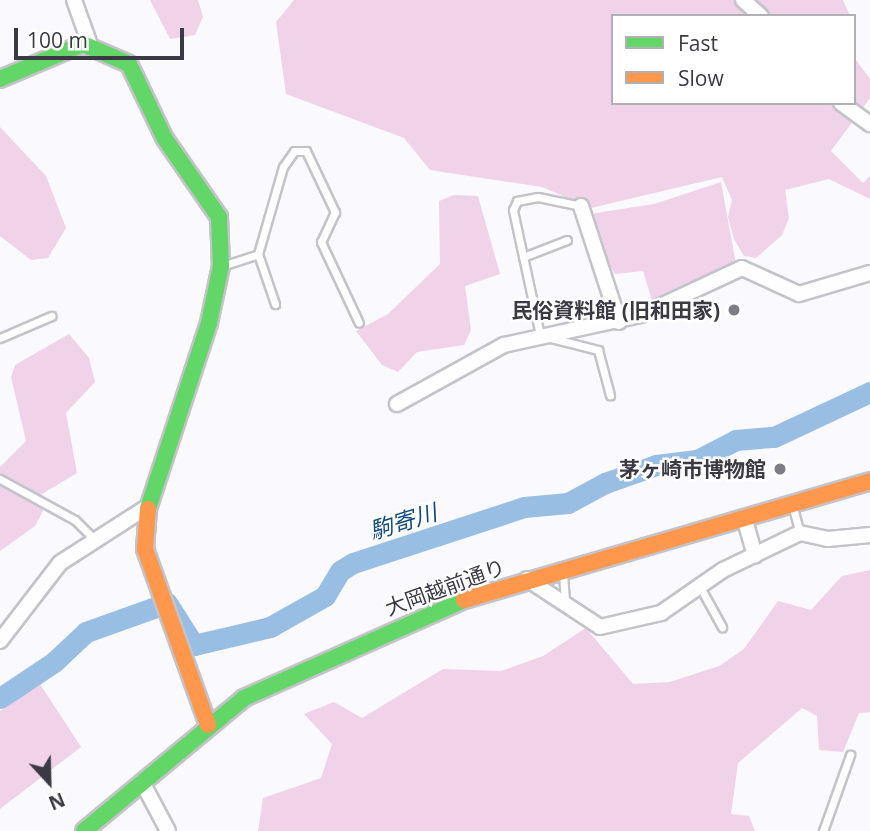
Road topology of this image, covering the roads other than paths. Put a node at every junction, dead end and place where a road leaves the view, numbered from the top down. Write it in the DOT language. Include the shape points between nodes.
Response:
graph roads {
  1 [pos="74,0"];
  2 [pos="743,0"];
  3 [pos="759,14"];
  4 [pos="90,45"];
  5 [pos="0,79"];
  6 [pos="844,105"];
  7 [pos="870,124"];
  8 [pos="581,206"];
  9 [pos="567,240"];
  10 [pos="258,254"];
  11 [pos="523,257"];
  12 [pos="221,266"];
  13 [pos="870,274"];
  14 [pos="275,304"];
  15 [pos="51,316"];
  16 [pos="41,320"];
  17 [pos="619,322"];
  18 [pos="359,323"];
  19 [pos="46,331"];
  20 [pos="536,334"];
  21 [pos="0,338"];
  22 [pos="610,395"];
  23 [pos="397,404"];
  24 [pos="0,479"];
  25 [pos="870,481"];
  26 [pos="792,503"];
  27 [pos="144,509"];
  28 [pos="744,517"];
  29 [pos="800,533"];
  30 [pos="870,535"];
  31 [pos="96,540"];
  32 [pos="755,555"];
  33 [pos="562,569"];
  34 [pos="527,579"];
  35 [pos="699,586"];
  36 [pos="565,604"];
  37 [pos="722,627"];
  38 [pos="0,641"];
  39 [pos="208,725"];
  40 [pos="850,755"];
  41 [pos="142,782"];
  42 [pos="84,831"];
  43 [pos="168,831"];
  44 [pos="823,831"];
  1 -- 4 [label="street"];
  2 -- 3 [label="street"];
  4 -- 5 [label="street" via="64,50"];
  4 -- 12 [label="street" via="129,64 137,75 165,139 219,217"];
  6 -- 7 [label="street"];
  8 -- 11 [label="lane" via="538,197 517,201 513,219"];
  8 -- 17 [label="street"];
  9 -- 11 [label="lane"];
  10 -- 12 [label="lane"];
  10 -- 14 [label="lane"];
  10 -- 18 [label="lane" via="283,167 294,150 306,151 335,212 321,242"];
  11 -- 20 [label="lane"];
  12 -- 27 [label="street" via="209,323"];
  13 -- 17 [label="street" via="799,294 742,268"];
  15 -- 16 [label="lane"];
  16 -- 19 [label="lane"];
  16 -- 21 [label="lane"];
  17 -- 20 [label="street"];
  20 -- 22 [label="lane" via="598,350"];
  20 -- 23 [label="street"];
  24 -- 31 [label="lane" via="75,520"];
  25 -- 26 [label="street, 大岡越前通り"];
  26 -- 28 [label="street, 大岡越前通り"];
  26 -- 29 [label="lane"];
  27 -- 31 [label="street"];
  27 -- 39 [label="street" via="145,549"];
  28 -- 32 [label="street"];
  28 -- 33 [label="street, 大岡越前通り"];
  29 -- 30 [label="street" via="828,539"];
  29 -- 32 [label="street"];
  31 -- 38 [label="street" via="49,574 18,625"];
  32 -- 35 [label="street"];
  33 -- 34 [label="street, 大岡越前通り"];
  33 -- 36 [label="lane"];
  34 -- 36 [label="street"];
  34 -- 39 [label="street, 大岡越前通り" via="432,611 287,675"];
  35 -- 36 [label="street" via="661,613 600,627"];
  35 -- 37 [label="lane"];
  39 -- 41 [label="street, 大岡越前通り"];
  40 -- 44 [label="lane"];
  41 -- 42 [label="street, 大岡越前通り"];
  41 -- 43 [label="street"];
}
